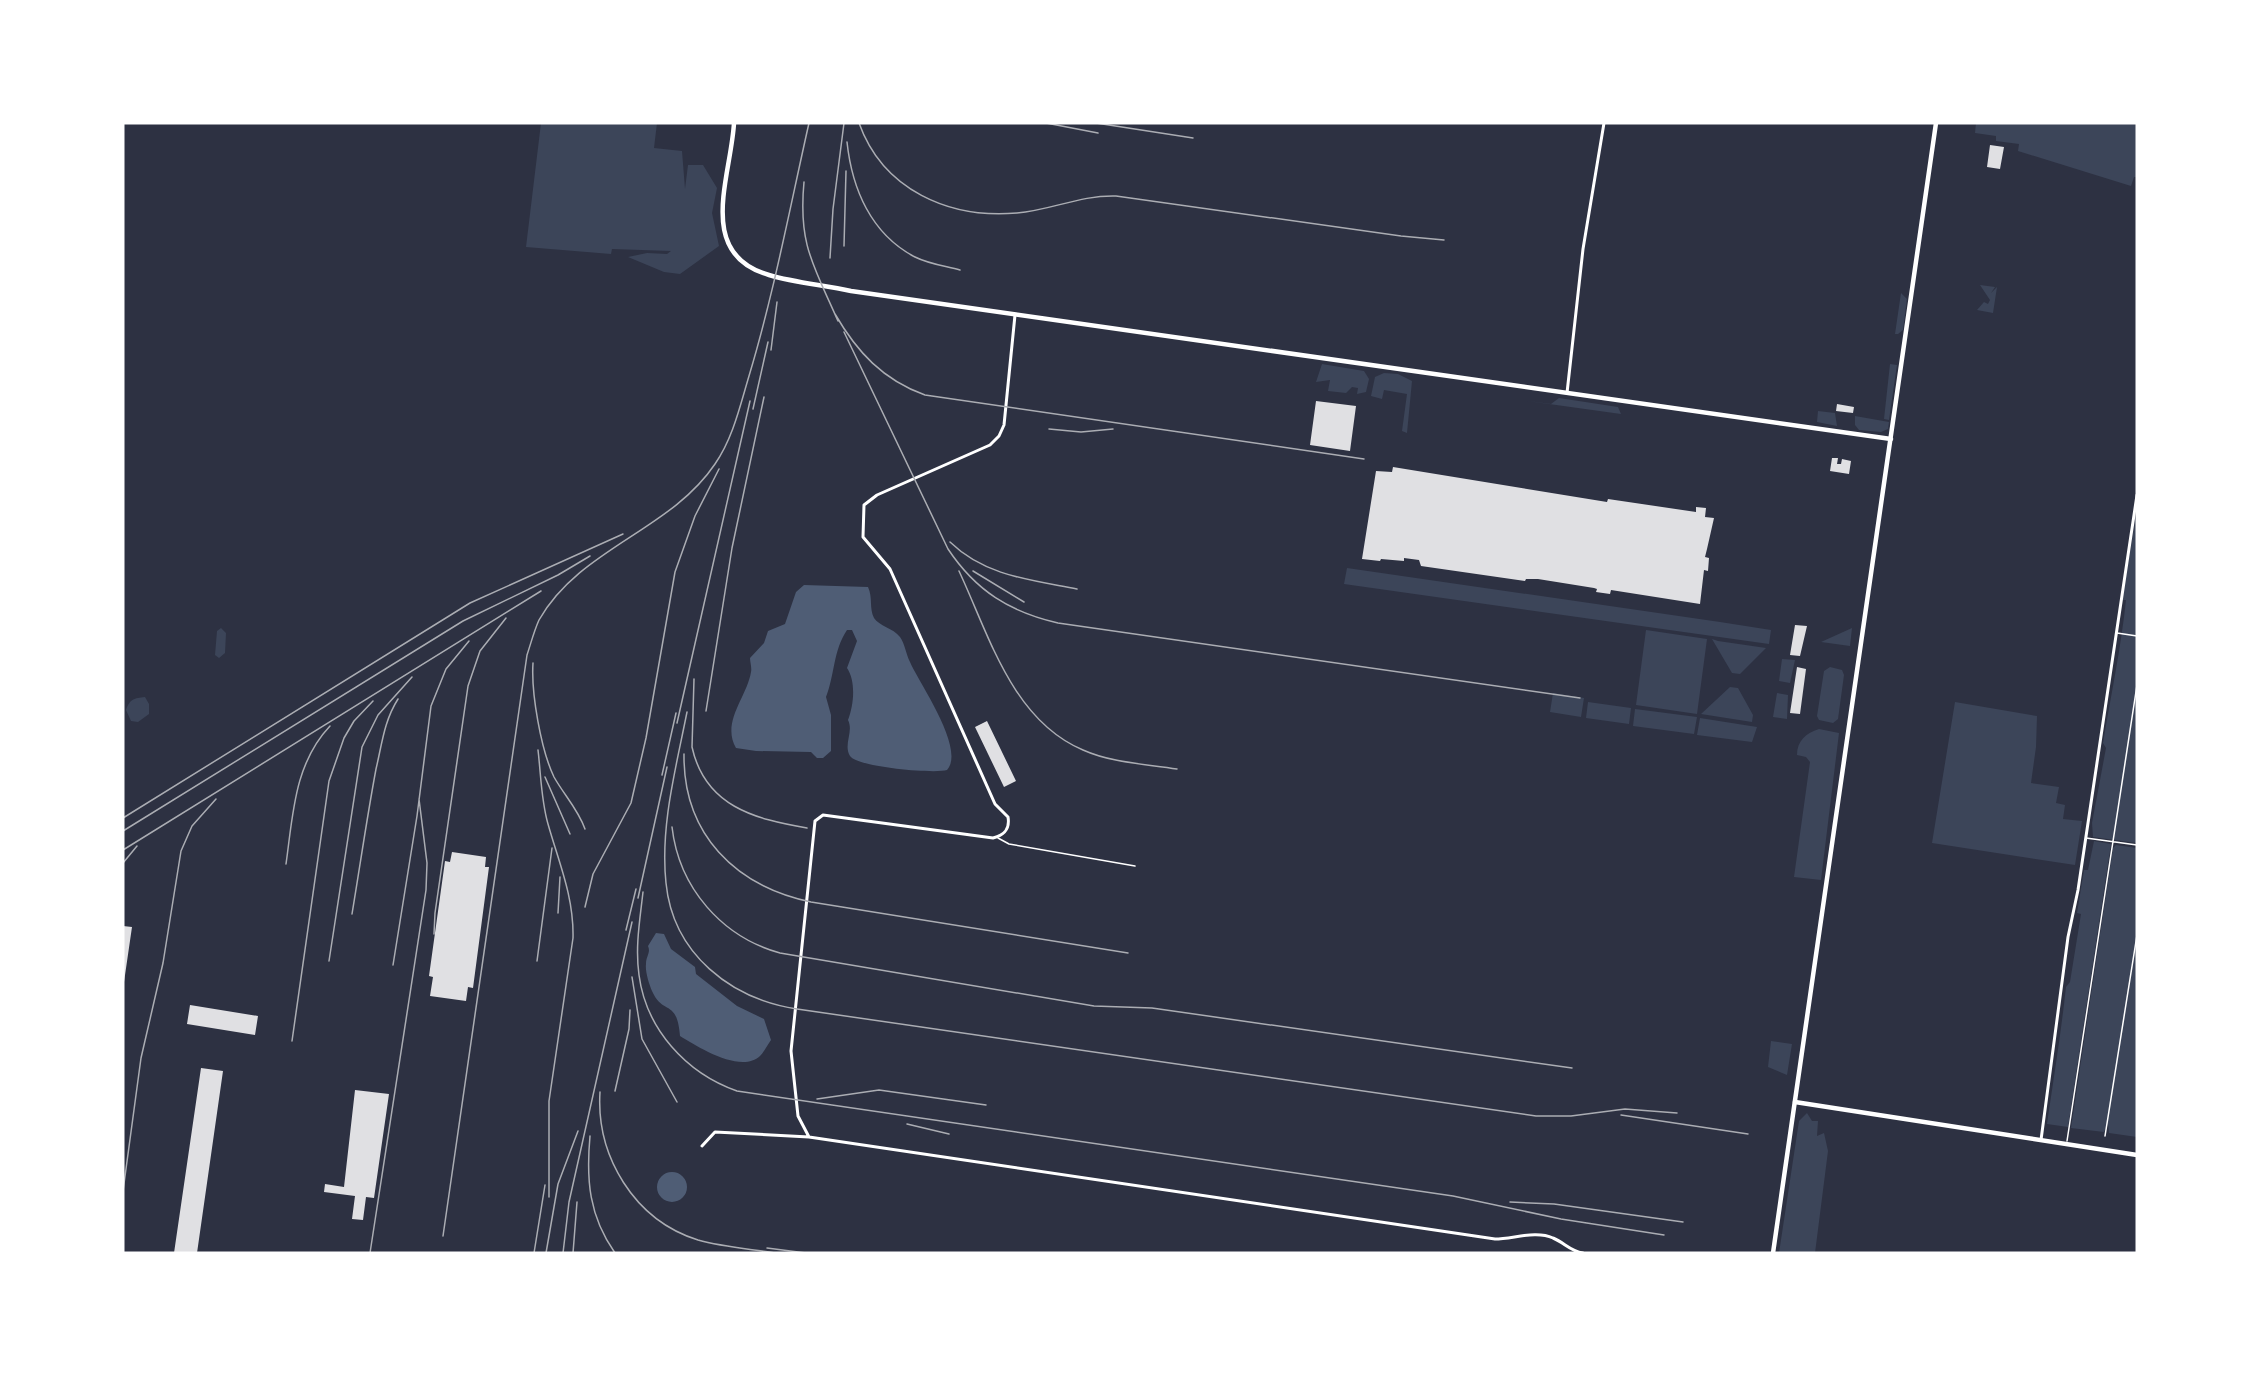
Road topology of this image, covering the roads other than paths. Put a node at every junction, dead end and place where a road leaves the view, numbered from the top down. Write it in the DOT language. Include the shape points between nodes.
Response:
graph roads {
  1 [pos="734,123"];
  2 [pos="1604,123"];
  3 [pos="1936,123"];
  4 [pos="1015,313"];
  5 [pos="1567,393"];
  6 [pos="1891,439"];
  7 [pos="2137,495"];
  8 [pos="2116,632"];
  9 [pos="2137,636"];
  10 [pos="2137,685"];
  11 [pos="998,837"];
  12 [pos="2085,838"];
  13 [pos="2113,842"];
  14 [pos="2137,845"];
  15 [pos="1135,866"];
  16 [pos="2137,935"];
  17 [pos="1795,1101"];
  18 [pos="2105,1136"];
  19 [pos="809,1137"];
  20 [pos="2041,1142"];
  21 [pos="2067,1145"];
  22 [pos="702,1146"];
  23 [pos="2137,1155"];
  24 [pos="1583,1253"];
  25 [pos="1773,1253"];
  1 -- 4 [label="main road" via="723,231 731,250 748,267 783,279 851,291"];
  2 -- 5 [label="street" via="1583,249"];
  3 -- 6 [label="main road"];
  4 -- 5 [label="main road"];
  4 -- 11 [label="street" via="1004,425 999,436 981,449 877,495 864,505 862,512 863,537 890,569 994,804 1008,817 1007,830"];
  5 -- 6 [label="main road"];
  6 -- 17 [label="main road"];
  7 -- 8 [label="street"];
  8 -- 9 [label="lane"];
  8 -- 12 [label="street"];
  10 -- 13 [label="lane"];
  11 -- 15 [label="lane" via="1009,844"];
  11 -- 19 [label="street" via="823,815 815,821 791,1051 798,1116"];
  12 -- 13 [label="lane"];
  12 -- 20 [label="street"];
  13 -- 14 [label="lane"];
  13 -- 21 [label="lane"];
  16 -- 18 [label="lane"];
  17 -- 20 [label="main road"];
  17 -- 25 [label="main road"];
  19 -- 22 [label="street" via="715,1132"];
  19 -- 24 [label="street" via="1495,1239 1542,1235"];
  20 -- 21 [label="main road"];
  21 -- 23 [label="main road"];
}
